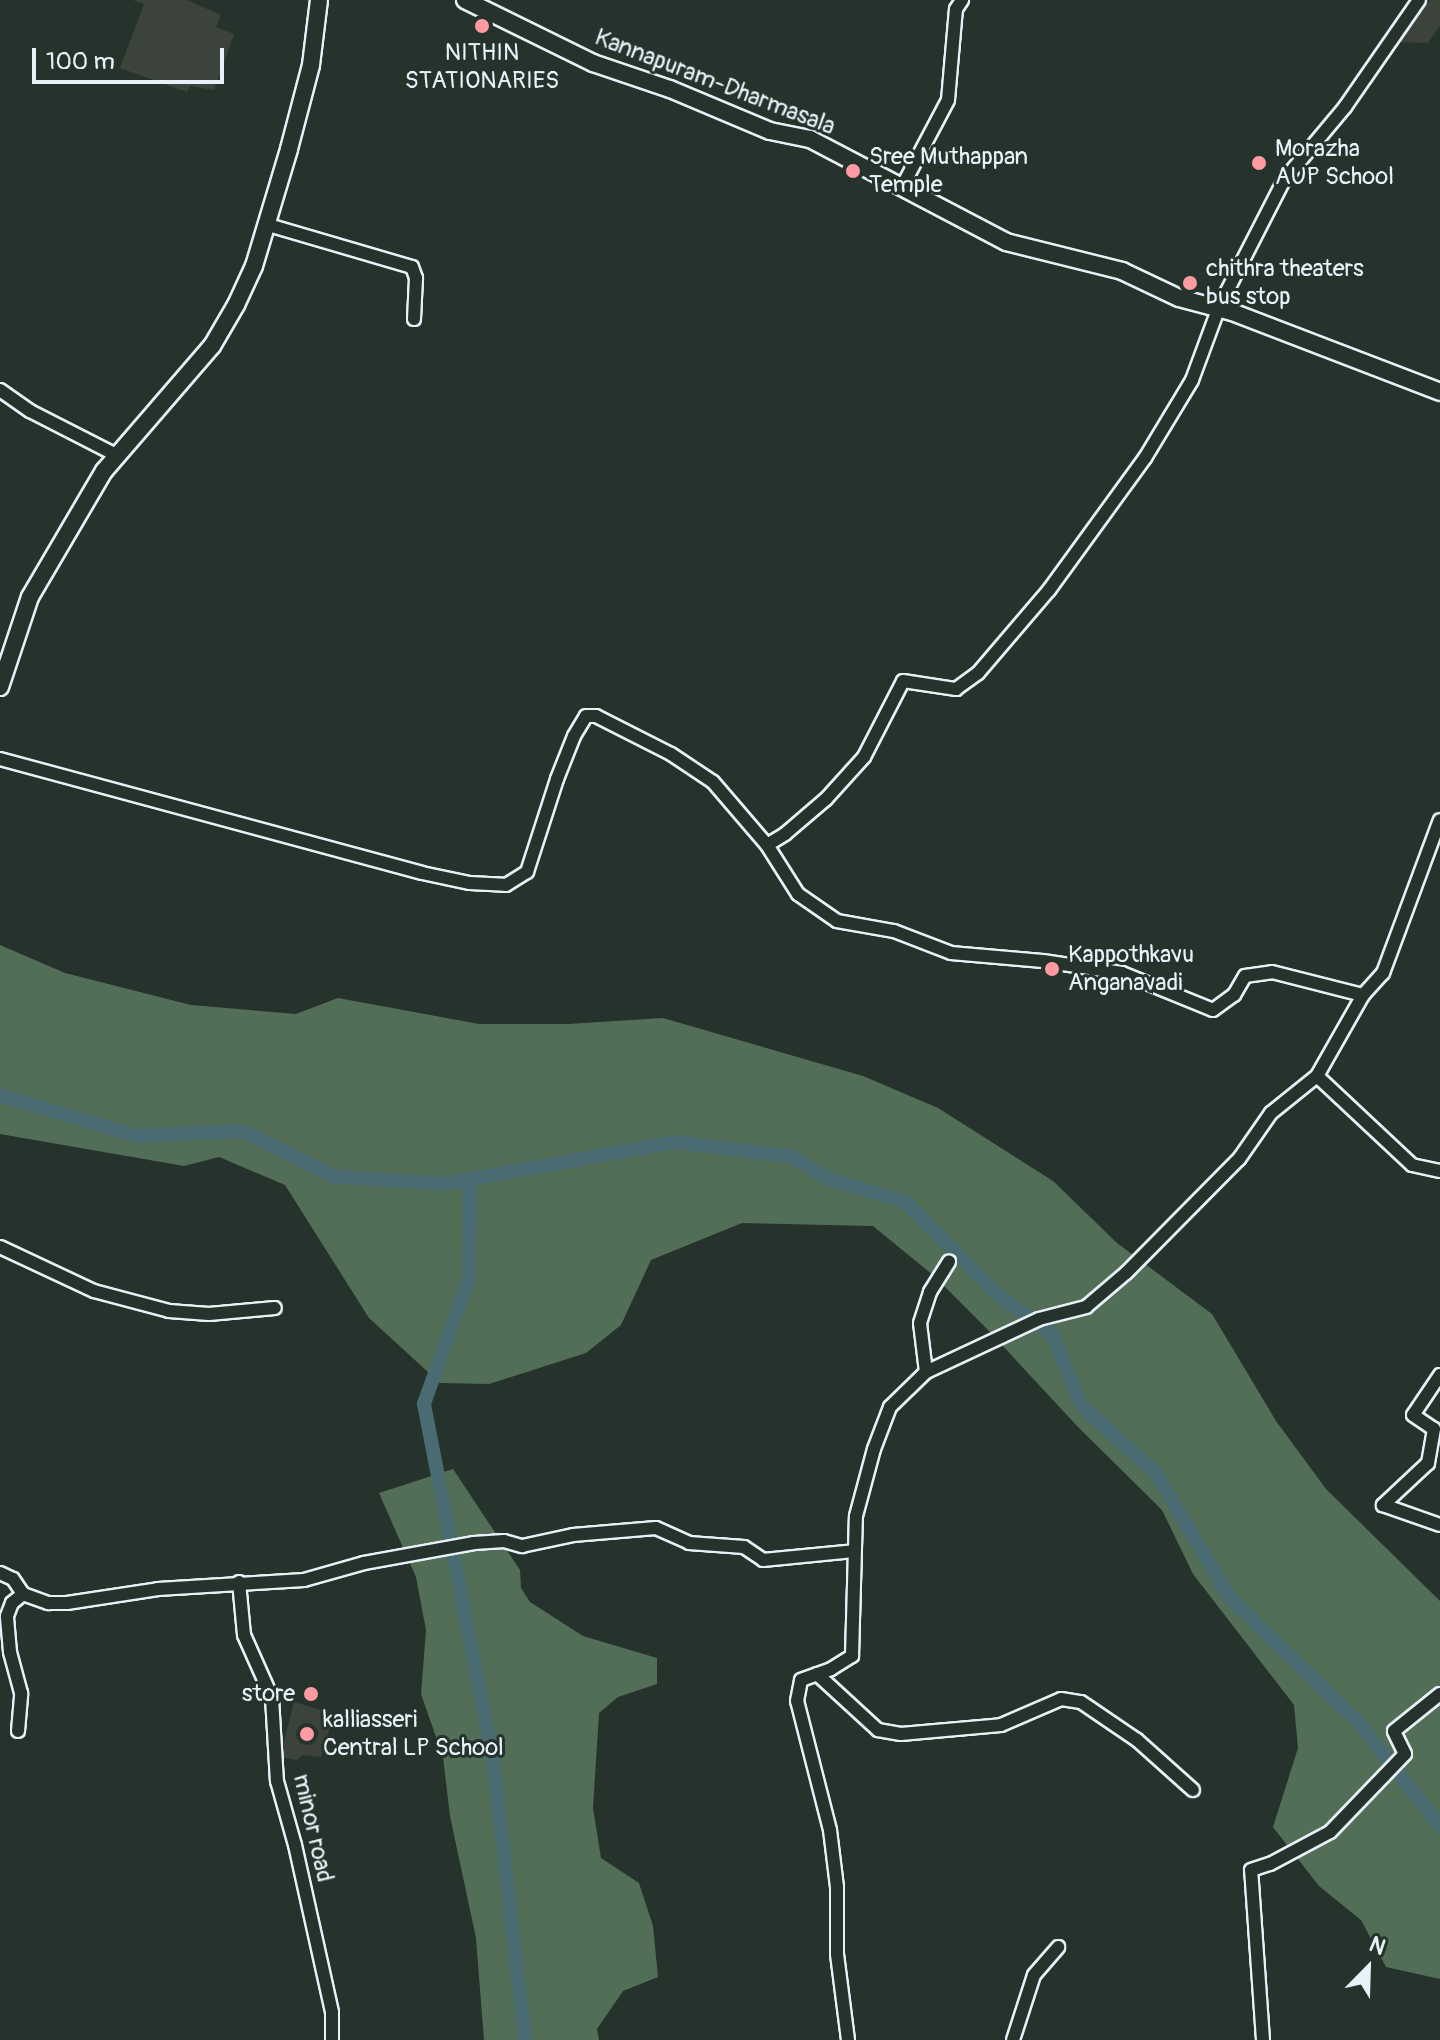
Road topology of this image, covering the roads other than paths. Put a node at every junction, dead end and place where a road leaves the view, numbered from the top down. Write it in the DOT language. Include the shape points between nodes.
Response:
graph roads {
  1 [pos="319,0"];
  2 [pos="465,0"];
  3 [pos="962,0"];
  4 [pos="1419,0"];
  5 [pos="492,6"];
  6 [pos="902,187"];
  7 [pos="265,224"];
  8 [pos="1219,307"];
  9 [pos="414,319"];
  10 [pos="0,390"];
  11 [pos="1440,392"];
  12 [pos="116,455"];
  13 [pos="0,687"];
  14 [pos="0,759"];
  15 [pos="1440,820"];
  16 [pos="767,845"];
  17 [pos="1363,995"];
  18 [pos="1317,1076"];
  19 [pos="1440,1171"];
  20 [pos="0,1247"];
  21 [pos="949,1262"];
  22 [pos="275,1308"];
  23 [pos="926,1372"];
  24 [pos="1440,1375"];
  25 [pos="1440,1525"];
  26 [pos="854,1551"];
  27 [pos="0,1573"];
  28 [pos="239,1582"];
  29 [pos="23,1594"];
  30 [pos="817,1674"];
  31 [pos="1440,1694"];
  32 [pos="18,1731"];
  33 [pos="1193,1790"];
  34 [pos="1058,1947"];
  35 [pos="332,2040"];
  36 [pos="848,2040"];
  37 [pos="1013,2040"];
  38 [pos="1263,2040"];
  1 -- 7 [label="main road" via="311,65"];
  2 -- 5 [label="main road, Kannapuram-Dharmasala"];
  3 -- 6 [label="street" via="956,9 948,100"];
  4 -- 8 [label="street" via="1345,107 1284,180"];
  5 -- 6 [label="main road, Kannapuram-Dharmasala" via="593,63 770,131 810,139"];
  6 -- 8 [label="main road, Kannapuram-Dharmasala" via="1006,242 1122,271 1179,298"];
  7 -- 9 [label="street" via="412,267"];
  7 -- 12 [label="main road" via="254,266 212,346"];
  8 -- 11 [label="main road, Kannapuram-Dharmasala"];
  8 -- 16 [label="street" via="1192,380 1145,458 1007,640 956,689 903,681 864,757 826,799"];
  10 -- 12 [label="street"];
  12 -- 13 [label="main road" via="30,597"];
  14 -- 16 [label="street" via="422,873 506,885 527,872 574,736 586,716 596,716 713,782"];
  15 -- 17 [label="street" via="1383,973"];
  16 -- 17 [label="street" via="798,894 837,921 894,931 951,953 1122,973 1213,1010 1234,995 1245,976 1272,972"];
  17 -- 18 [label="street"];
  18 -- 19 [label="street" via="1412,1165"];
  18 -- 23 [label="street" via="1271,1113 1239,1159 1086,1307 1034,1322"];
  20 -- 22 [label="street" via="94,1291 169,1311 209,1314"];
  21 -- 23 [label="street" via="930,1292 920,1323"];
  23 -- 26 [label="street" via="890,1407 856,1516"];
  24 -- 25 [label="street" via="1413,1415 1434,1429 1428,1463 1383,1505"];
  26 -- 28 [label="street" via="763,1560 744,1547 689,1543 656,1528 573,1535 522,1546 504,1541 461,1546 304,1580"];
  26 -- 30 [label="street" via="852,1656"];
  27 -- 29 [label="street" via="13,1579"];
  28 -- 29 [label="street" via="67,1603"];
  28 -- 35 [label="street, minor road" via="244,1635 272,1698 277,1781 329,1998"];
  29 -- 32 [label="street" via="7,1616 21,1693"];
  30 -- 33 [label="street" via="878,1730 901,1734 1001,1725 1061,1699 1081,1702 1137,1740"];
  30 -- 36 [label="street" via="801,1680 797,1701 830,1830"];
  31 -- 38 [label="street" via="1394,1731 1397,1763 1330,1832 1251,1870"];
  34 -- 37 [label="street" via="1034,1975"];
}
